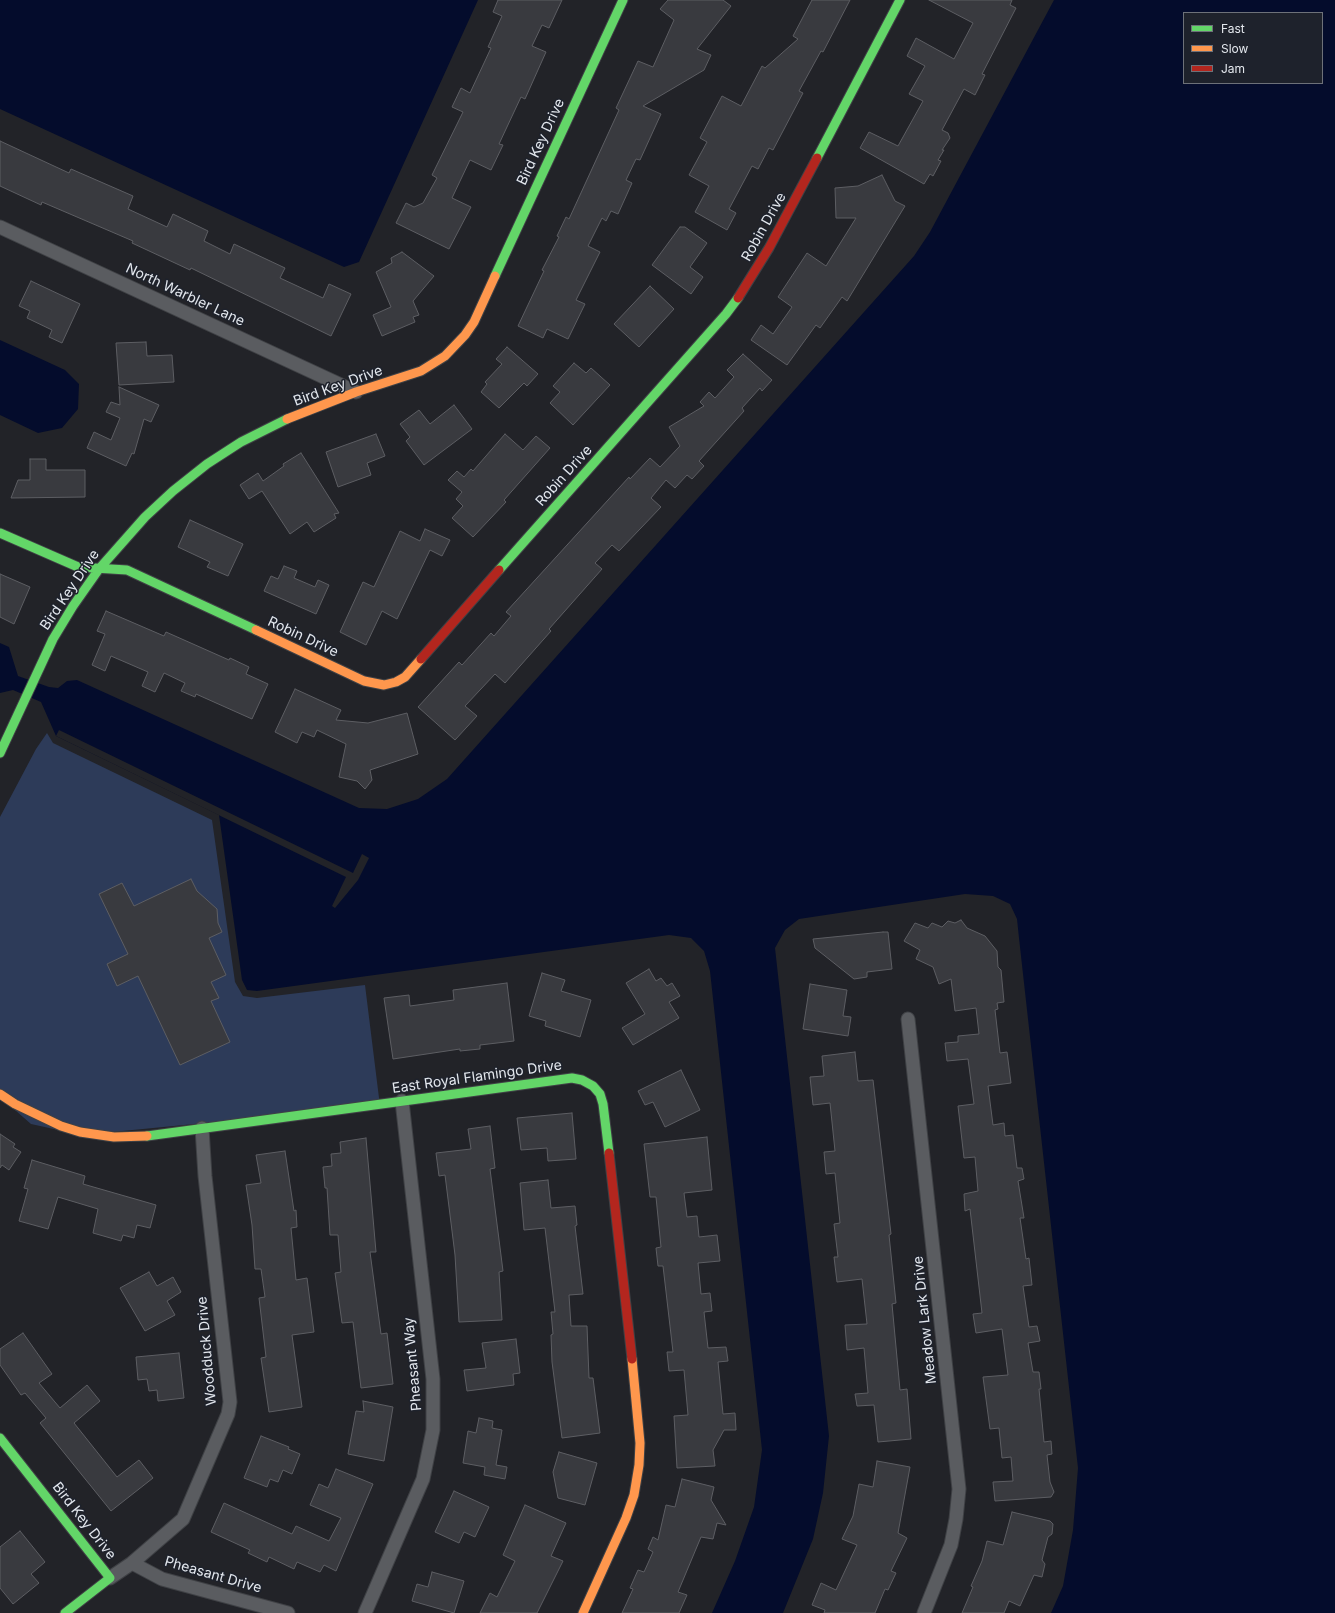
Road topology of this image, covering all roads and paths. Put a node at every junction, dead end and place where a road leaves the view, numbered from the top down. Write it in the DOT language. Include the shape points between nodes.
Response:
graph roads {
  1 [pos="622,0"];
  2 [pos="900,0"];
  3 [pos="0,227"];
  4 [pos="356,392"];
  5 [pos="0,533"];
  6 [pos="99,569"];
  7 [pos="0,753"];
  8 [pos="908,1019"];
  9 [pos="0,1094"];
  10 [pos="402,1101"];
  11 [pos="202,1128"];
  12 [pos="0,1438"];
  13 [pos="132,1563"];
  14 [pos="110,1578"];
  15 [pos="65,1613"];
  16 [pos="288,1613"];
  17 [pos="365,1613"];
  18 [pos="583,1613"];
  19 [pos="924,1613"];
  1 -- 4 [label="street, Bird Key Drive" via="465,335 445,356 421,371"];
  2 -- 6 [label="street, Robin Drive" via="770,248 740,296 405,677 384,685 369,682 127,570"];
  3 -- 4 [label="street, North Warbler Lane"];
  4 -- 6 [label="street, Bird Key Drive" via="277,422 207,464 145,517"];
  5 -- 6 [label="street, Robin Drive" via="64,562 78,567"];
  6 -- 7 [label="street, Bird Key Drive" via="53,639"];
  8 -- 19 [label="street, Meadow Lark Drive" via="959,1490 951,1545"];
  9 -- 11 [label="street, East Royal Flamingo Drive" via="46,1121 80,1132 114,1137 150,1136"];
  10 -- 11 [label="street, East Royal Flamingo Drive"];
  10 -- 17 [label="street, Pheasant Way" via="433,1379 433,1430 423,1479"];
  10 -- 18 [label="street, East Royal Flamingo Drive" via="572,1078 593,1086 600,1094 640,1443 634,1495"];
  11 -- 13 [label="street, Woodduck Drive" via="230,1402 228,1414 184,1519"];
  12 -- 14 [label="street, Bird Key Drive"];
  13 -- 14 [label="street, Woodduck Drive"];
  13 -- 16 [label="street, Pheasant Drive" via="162,1579"];
  14 -- 15 [label="street, Bird Key Drive"];
}
